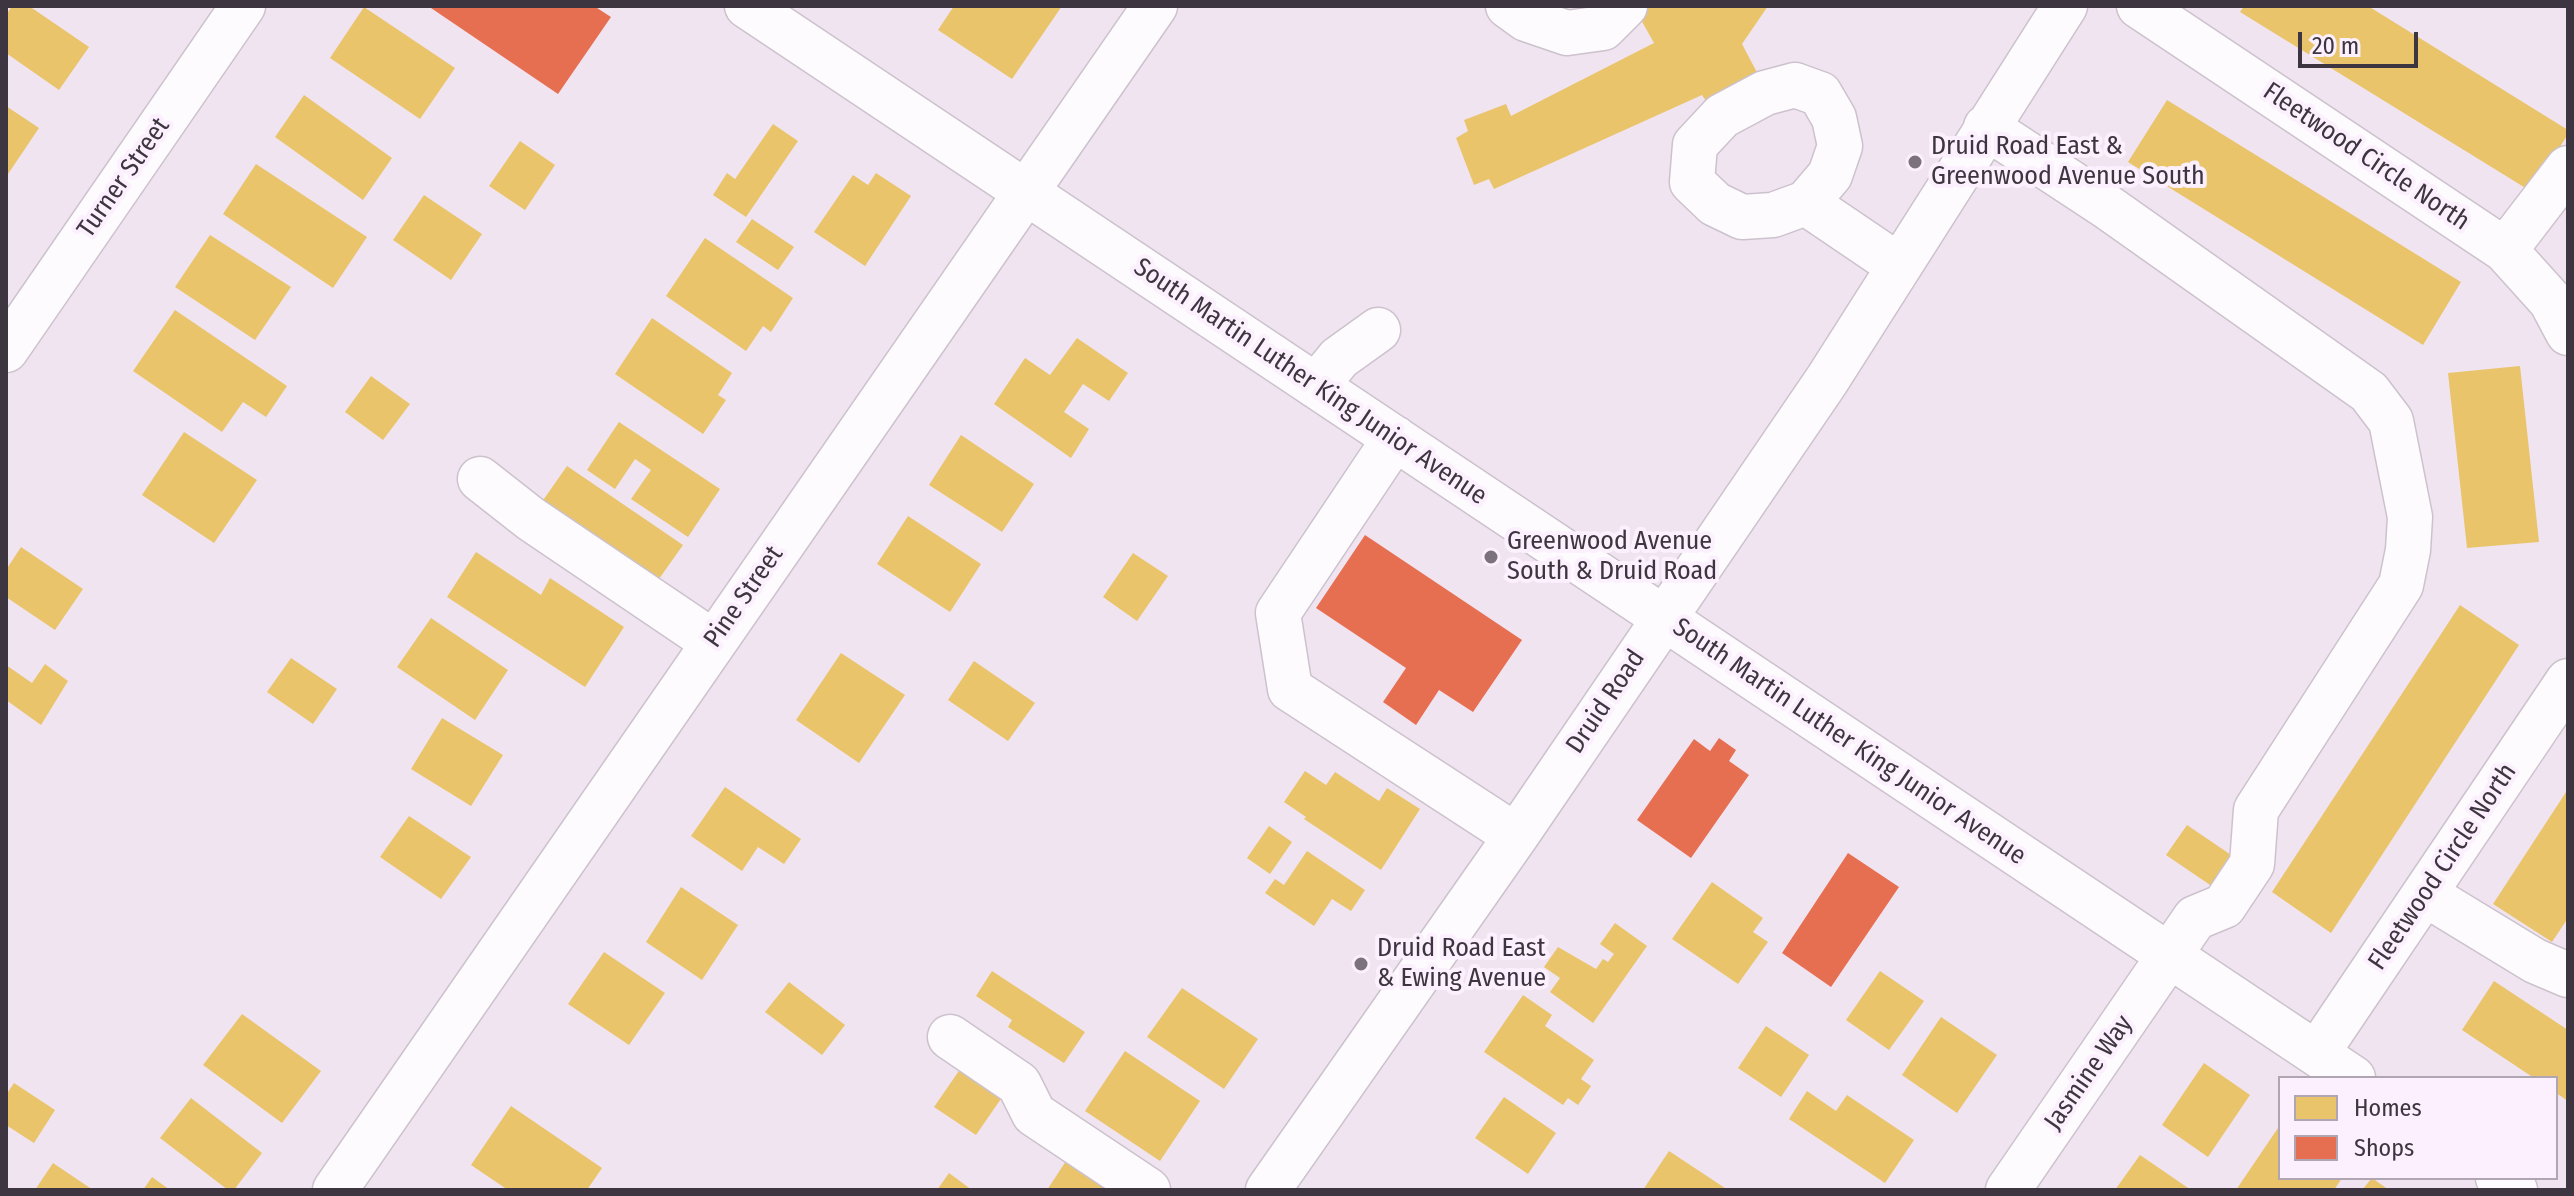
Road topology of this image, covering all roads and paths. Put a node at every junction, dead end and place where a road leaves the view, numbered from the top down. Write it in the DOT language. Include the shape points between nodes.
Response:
graph roads {
  1 [pos="243,6"];
  2 [pos="1155,6"];
  3 [pos="1508,6"];
  4 [pos="1625,6"];
  5 [pos="2065,6"];
  6 [pos="2139,6"];
  7 [pos="772,13"];
  8 [pos="1986,127"];
  9 [pos="2568,168"];
  10 [pos="1024,191"];
  11 [pos="1806,203"];
  12 [pos="2505,250"];
  13 [pos="1899,266"];
  14 [pos="1378,330"];
  15 [pos="2568,333"];
  16 [pos="6,350"];
  17 [pos="1316,386"];
  18 [pos="1395,438"];
  19 [pos="480,479"];
  20 [pos="1663,617"];
  21 [pos="713,642"];
  22 [pos="2568,681"];
  23 [pos="1516,836"];
  24 [pos="2425,894"];
  25 [pos="2170,956"];
  26 [pos="2568,975"];
  27 [pos="950,1037"];
  28 [pos="2317,1053"];
  29 [pos="2350,1076"];
  30 [pos="335,1190"];
  31 [pos="1148,1190"];
  32 [pos="1268,1190"];
  33 [pos="2008,1190"];
  1 -- 16 [label="street, Turner Street"];
  2 -- 10 [label="street, Pine Street"];
  3 -- 4 [label="street" via="1526,19 1567,33 1603,28"];
  5 -- 8 [label="street, Druid Road"];
  6 -- 12 [label="street, Fleetwood Circle North"];
  7 -- 10 [label="street, South Martin Luther King Junior Avenue"];
  8 -- 13 [label="street, Druid Road"];
  8 -- 25 [label="street, Jasmine Way" via="2369,392 2391,421 2410,517 2401,585 2256,810 2252,864 2224,906 2195,918"];
  9 -- 12 [label="street"];
  10 -- 17 [label="street, South Martin Luther King Junior Avenue"];
  10 -- 21 [label="street, Pine Street"];
  11 -- 11 [label="street" via="1830,175 1840,146 1834,118 1820,94 1795,85 1765,93 1722,116 1695,145 1692,182 1715,204 1742,217 1773,215"];
  11 -- 13 [label="street"];
  12 -- 15 [label="street, Fleetwood Circle North" via="2551,301"];
  13 -- 20 [label="street, Druid Road"];
  14 -- 17 [label="street" via="1339,358"];
  17 -- 18 [label="street, South Martin Luther King Junior Avenue"];
  18 -- 20 [label="street, South Martin Luther King Junior Avenue"];
  18 -- 23 [label="street" via="1278,613 1290,689"];
  19 -- 21 [label="street"];
  20 -- 23 [label="street, Druid Road"];
  20 -- 25 [label="street, South Martin Luther King Junior Avenue"];
  21 -- 30 [label="street, Pine Street"];
  22 -- 24 [label="street, Fleetwood Circle North"];
  23 -- 32 [label="street, Druid Road"];
  24 -- 26 [label="street" via="2535,961"];
  24 -- 28 [label="street, Fleetwood Circle North"];
  25 -- 28 [label="street, South Martin Luther King Junior Avenue"];
  25 -- 33 [label="street, Jasmine Way"];
  27 -- 31 [label="street" via="1019,1084 1034,1114"];
  28 -- 29 [label="street, South Martin Luther King Junior Avenue"];
}
